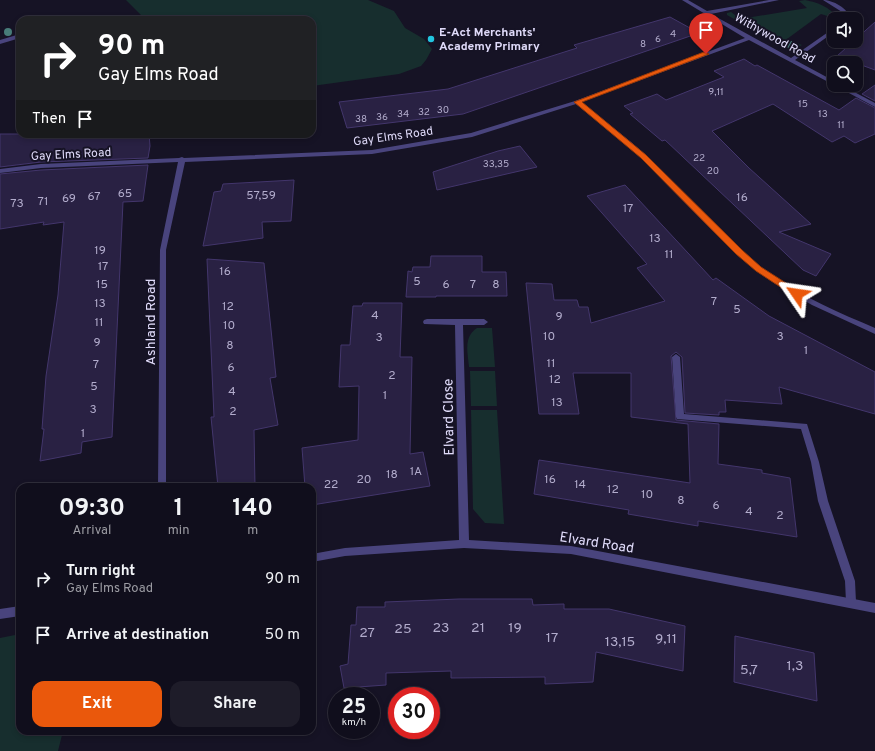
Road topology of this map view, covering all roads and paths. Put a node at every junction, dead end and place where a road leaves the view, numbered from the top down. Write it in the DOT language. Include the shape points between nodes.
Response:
graph roads {
  1 [pos="684,0"];
  2 [pos="777,0"];
  3 [pos="825,0"];
  4 [pos="845,12"];
  5 [pos="707,13"];
  6 [pos="827,35"];
  7 [pos="16,37"];
  8 [pos="749,38"];
  9 [pos="0,42"];
  10 [pos="791,61"];
  11 [pos="827,79"];
  12 [pos="850,92"];
  13 [pos="577,102"];
  14 [pos="875,105"];
  15 [pos="182,159"];
  16 [pos="0,171"];
  17 [pos="427,322"];
  18 [pos="459,322"];
  19 [pos="484,322"];
  20 [pos="875,331"];
  21 [pos="676,357"];
  22 [pos="162,483"];
  23 [pos="464,544"];
  24 [pos="316,557"];
  25 [pos="851,602"];
  26 [pos="875,608"];
  27 [pos="16,611"];
  28 [pos="0,614"];
  1 -- 5 [label="street, Withywood Road"];
  2 -- 5 [label="street"];
  3 -- 4 [label="street"];
  5 -- 8 [label="street, Withywood Road"];
  6 -- 10 [label="street"];
  7 -- 9 [label="street"];
  8 -- 10 [label="street, Withywood Road"];
  8 -- 13 [label="street, Gay Elms Road"];
  10 -- 11 [label="street, Withywood Road"];
  12 -- 14 [label="street"];
  13 -- 15 [label="street, Gay Elms Road" via="485,132 372,152"];
  13 -- 20 [label="street" via="643,157 759,269 842,318"];
  15 -- 16 [label="street, Gay Elms Road" via="41,166"];
  15 -- 22 [label="street, Ashland Road" via="163,250"];
  17 -- 18 [label="street"];
  18 -- 19 [label="street"];
  18 -- 23 [label="street, Elvard Close"];
  21 -- 25 [label="street" via="680,417 804,426 823,501 850,581"];
  23 -- 24 [label="street, Elvard Road" via="345,552"];
  23 -- 25 [label="street, Elvard Road" via="571,550"];
  25 -- 26 [label="street, Elvard Road"];
  27 -- 28 [label="street"];
}
